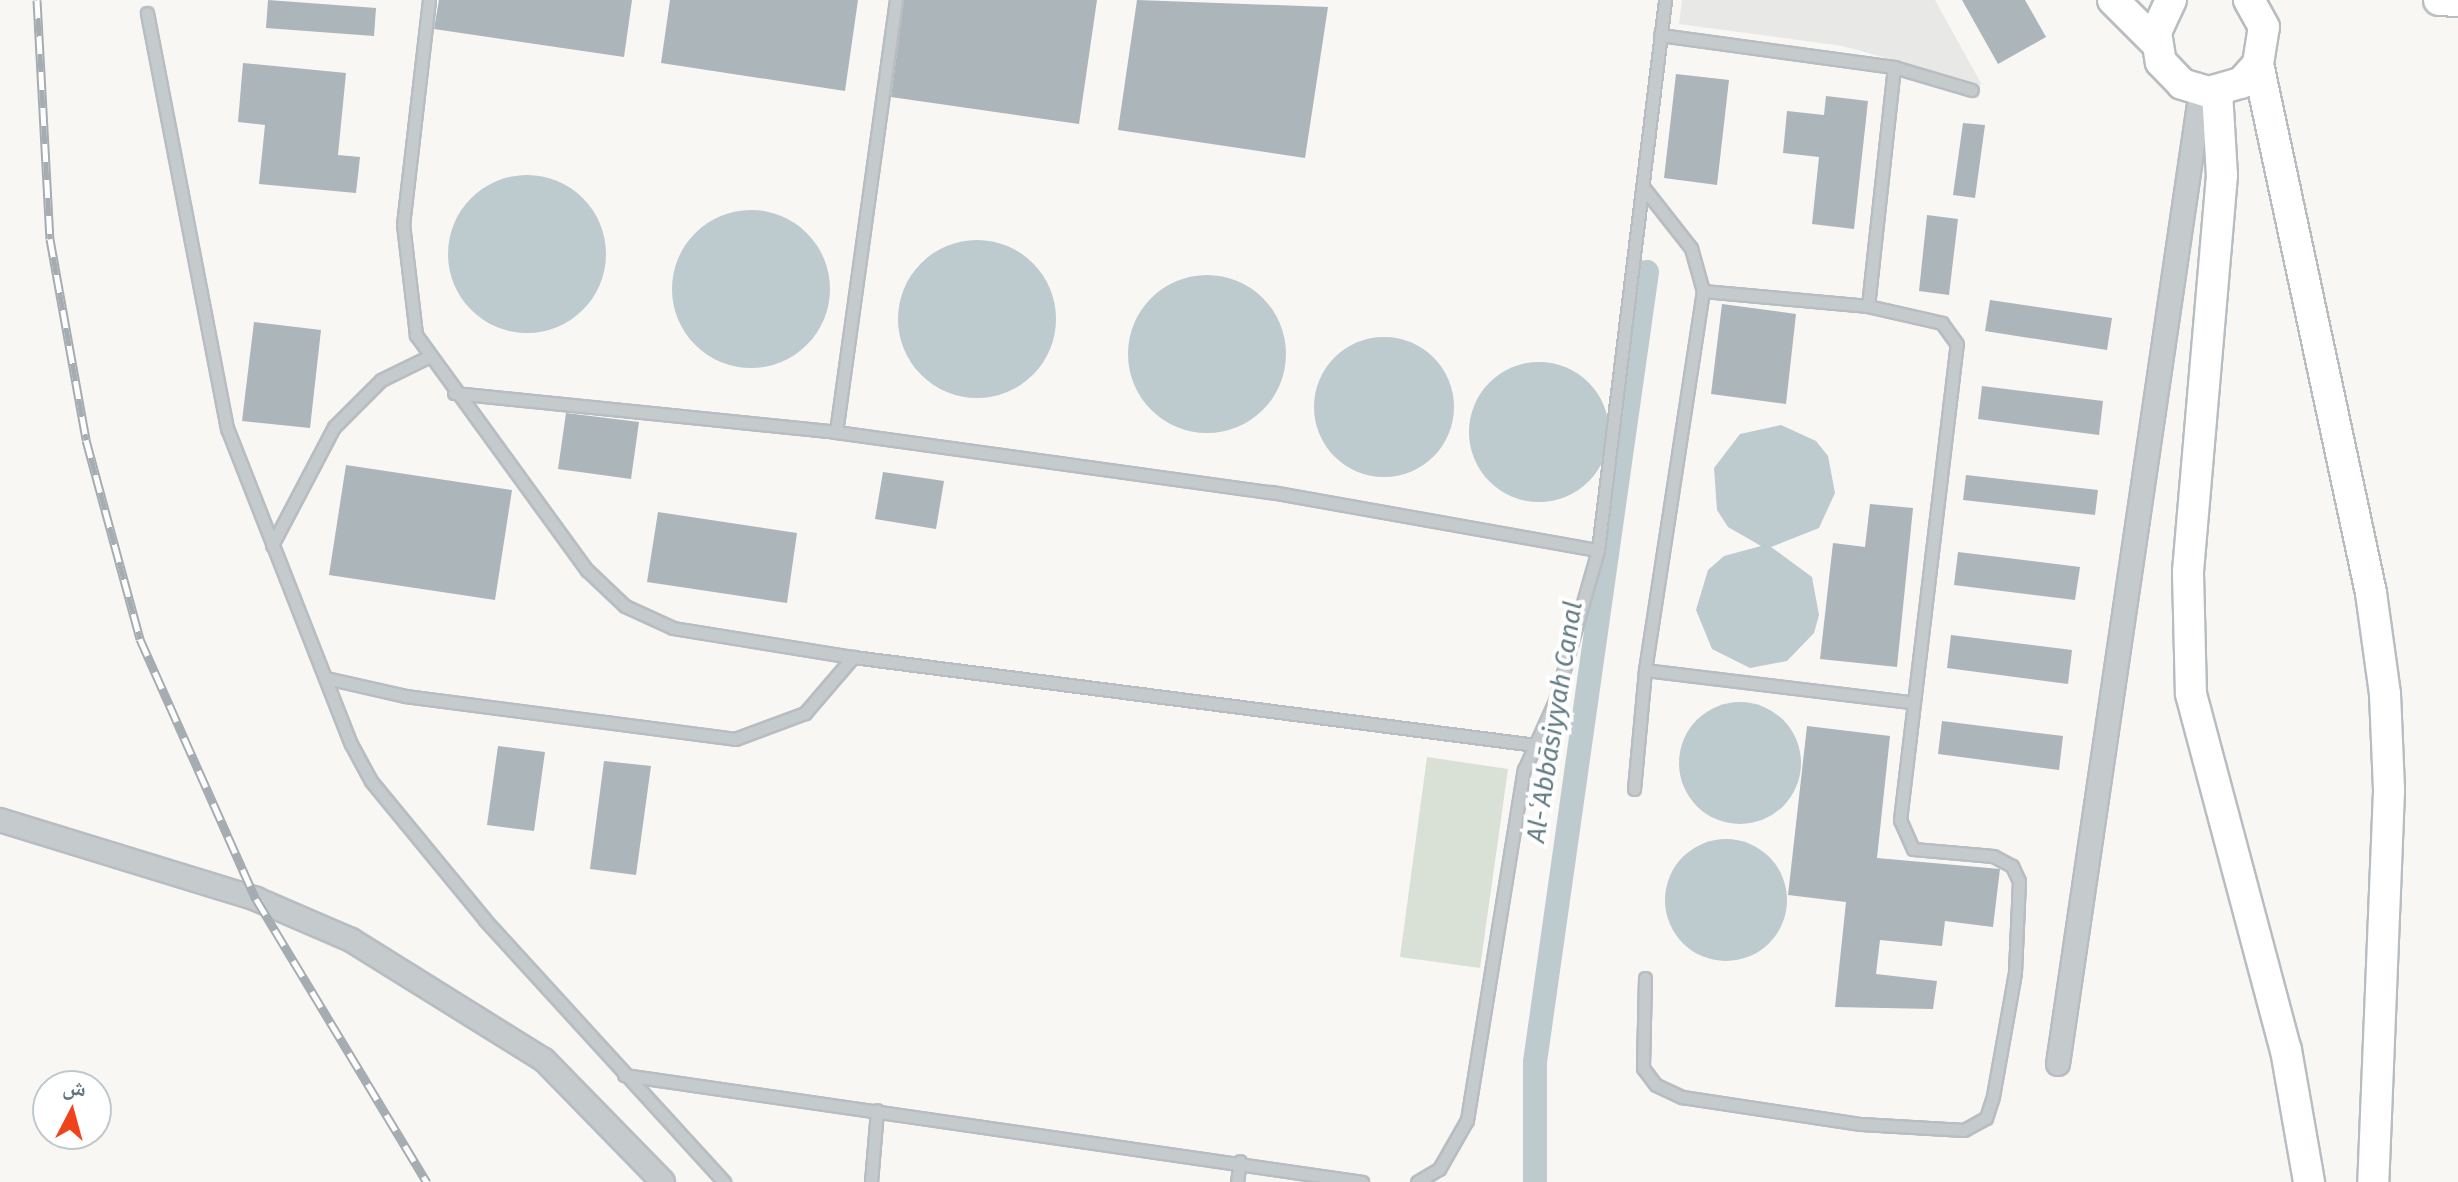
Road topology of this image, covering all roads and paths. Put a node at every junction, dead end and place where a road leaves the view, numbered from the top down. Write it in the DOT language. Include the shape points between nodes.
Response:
graph roads {
  1 [pos="429,0"];
  2 [pos="896,0"];
  3 [pos="1665,0"];
  4 [pos="2113,0"];
  5 [pos="2249,0"];
  6 [pos="2439,0"];
  7 [pos="2458,1"];
  8 [pos="147,13"];
  9 [pos="2159,16"];
  10 [pos="1660,35"];
  11 [pos="2258,64"];
  12 [pos="1894,67"];
  13 [pos="1972,90"];
  14 [pos="2209,92"];
  15 [pos="1643,187"];
  16 [pos="1703,291"];
  17 [pos="1868,306"];
  18 [pos="428,357"];
  19 [pos="454,393"];
  20 [pos="836,432"];
  21 [pos="272,545"];
  22 [pos="1598,550"];
  23 [pos="853,657"];
  24 [pos="1645,670"];
  25 [pos="326,678"];
  26 [pos="1911,702"];
  27 [pos="1535,745"];
  28 [pos="1634,789"];
  29 [pos="0,820"];
  30 [pos="1645,978"];
  31 [pos="2058,1064"];
  32 [pos="624,1075"];
  33 [pos="877,1110"];
  34 [pos="1240,1161"];
  35 [pos="663,1182"];
  36 [pos="724,1182"];
  37 [pos="871,1182"];
  38 [pos="1237,1182"];
  39 [pos="1362,1182"];
  40 [pos="1417,1182"];
  41 [pos="2309,1182"];
  42 [pos="2373,1182"];
  1 -- 18 [label="lane" via="403,224 404,280"];
  2 -- 20 [label="lane"];
  3 -- 10 [label="lane"];
  4 -- 9 [label="main road"];
  5 -- 11 [label="main road" via="2264,27"];
  6 -- 7 [label="main road"];
  8 -- 21 [label="lane" via="227,428"];
  9 -- 14 [label="main road" via="2166,71"];
  10 -- 12 [label="lane"];
  10 -- 15 [label="lane"];
  11 -- 14 [label="main road" via="2241,83"];
  11 -- 42 [label="main road" via="2371,593 2385,694 2389,791"];
  12 -- 13 [label="lane"];
  12 -- 17 [label="lane"];
  14 -- 31 [label="street"];
  14 -- 41 [label="main road" via="2222,175 2188,573 2191,694 2286,1050"];
  15 -- 16 [label="lane" via="1691,248"];
  15 -- 22 [label="lane"];
  16 -- 17 [label="lane"];
  16 -- 24 [label="lane"];
  17 -- 26 [label="lane" via="1942,323 1957,344"];
  18 -- 19 [label="lane"];
  18 -- 21 [label="lane" via="381,380 334,427"];
  19 -- 20 [label="lane"];
  19 -- 23 [label="lane" via="587,570 625,606 673,628"];
  20 -- 22 [label="lane" via="1271,492"];
  21 -- 25 [label="lane"];
  22 -- 27 [label="lane" via="1555,701"];
  23 -- 25 [label="lane" via="805,713 735,739 405,696"];
  23 -- 27 [label="lane"];
  24 -- 26 [label="lane"];
  24 -- 28 [label="lane"];
  25 -- 32 [label="lane" via="371,781"];
  26 -- 30 [label="lane" via="1905,839 1913,849 1993,856 2012,866 2019,881 2015,972 1986,1118 1964,1130 1861,1124 1682,1097 1656,1085 1643,1068"];
  27 -- 40 [label="lane" via="1519,796 1467,1120 1439,1169"];
  29 -- 35 [label="street" via="256,899 351,940 544,1060"];
  32 -- 33 [label="lane"];
  32 -- 36 [label="lane"];
  33 -- 34 [label="lane"];
  33 -- 37 [label="lane"];
  34 -- 38 [label="lane"];
  34 -- 39 [label="lane"];
}
